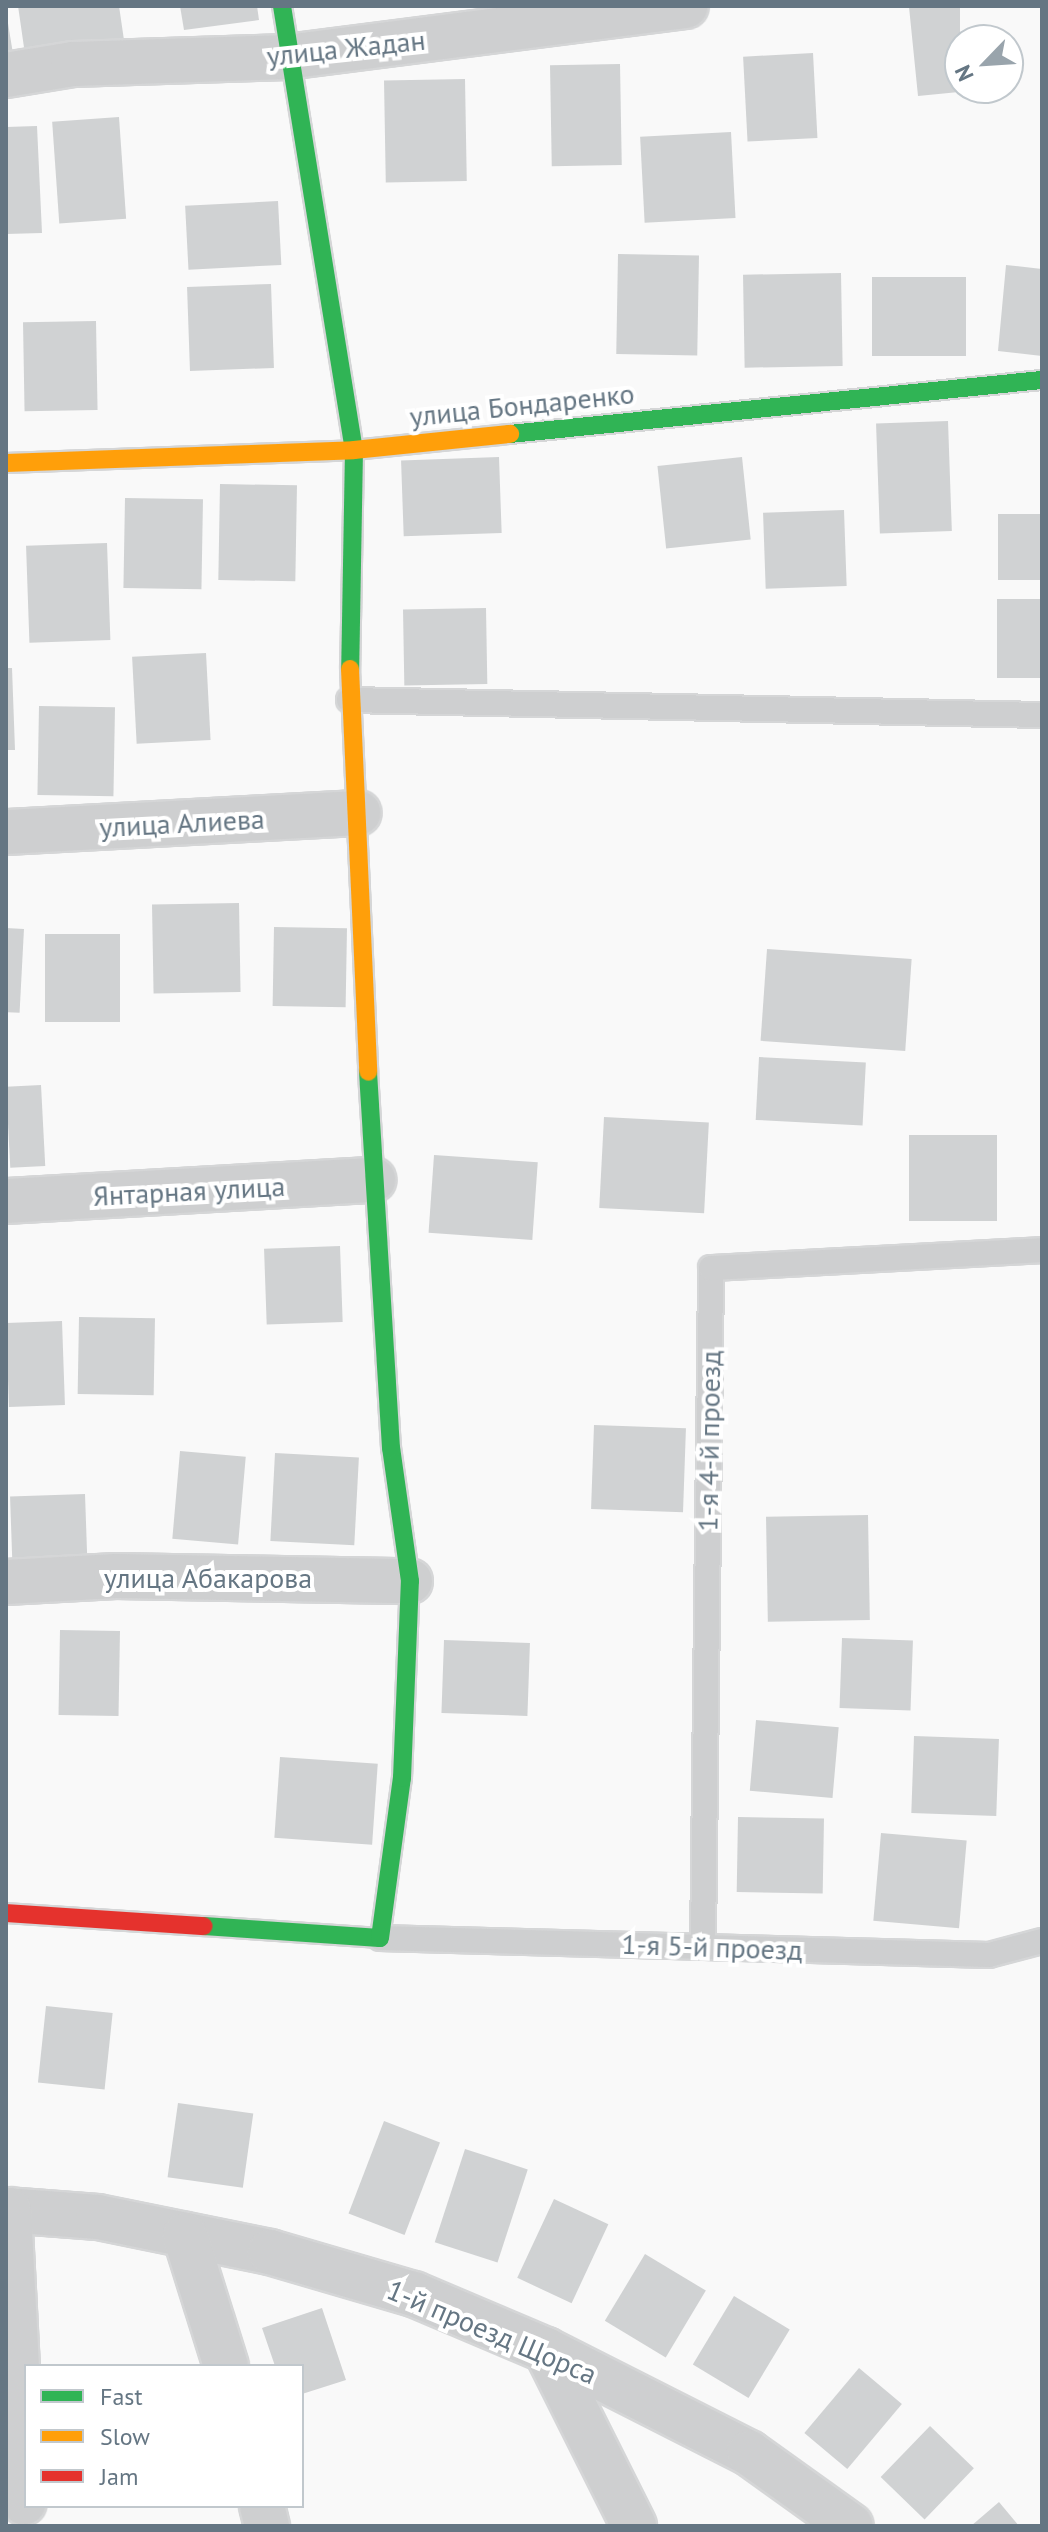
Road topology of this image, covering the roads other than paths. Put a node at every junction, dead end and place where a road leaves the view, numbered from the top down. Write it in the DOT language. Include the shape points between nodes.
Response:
graph roads {
  1 [pos="282,6"];
  2 [pos="686,6"];
  3 [pos="287,57"];
  4 [pos="6,75"];
  5 [pos="1042,380"];
  6 [pos="354,450"];
  7 [pos="6,463"];
  8 [pos="349,700"];
  9 [pos="1042,715"];
  10 [pos="358,813"];
  11 [pos="6,832"];
  12 [pos="373,1180"];
  13 [pos="6,1201"];
  14 [pos="1042,1250"];
  15 [pos="410,1581"];
  16 [pos="6,1582"];
  17 [pos="6,1913"];
  18 [pos="380,1938"];
  19 [pos="1042,1941"];
  20 [pos="703,1946"];
  21 [pos="8,2210"];
  22 [pos="185,2235"];
  23 [pos="546,2350"];
  24 [pos="225,2364"];
  25 [pos="24,2503"];
  26 [pos="634,2526"];
  27 [pos="851,2526"];
  1 -- 3 [label="street"];
  2 -- 3 [label="street, улица Жадан"];
  3 -- 4 [label="street, улица Жадан" via="73,64"];
  3 -- 6 [label="street"];
  5 -- 6 [label="street, улица Бондаренко"];
  6 -- 7 [label="street, улица Бондаренко"];
  6 -- 8 [label="street"];
  8 -- 9 [label="lane"];
  8 -- 10 [label="street"];
  10 -- 11 [label="street, улица Алиева"];
  10 -- 12 [label="street"];
  12 -- 13 [label="street, Янтарная улица"];
  12 -- 15 [label="street" via="391,1448"];
  14 -- 20 [label="lane, 1-я 4-й проезд" via="711,1268"];
  15 -- 16 [label="street, улица Абакарова" via="116,1576"];
  15 -- 18 [label="street" via="402,1778"];
  17 -- 18 [label="street"];
  18 -- 20 [label="lane, 1-я 5-й проезд"];
  19 -- 20 [label="lane, 1-я 5-й проезд" via="989,1955"];
  21 -- 22 [label="street, 1-й проезд Щорса" via="98,2217"];
  21 -- 25 [label="street"];
  22 -- 23 [label="street, 1-й проезд Щорса" via="414,2294"];
  22 -- 24 [label="street"];
  23 -- 26 [label="street"];
  23 -- 27 [label="street, 1-й проезд Щорса" via="749,2453"];
}
